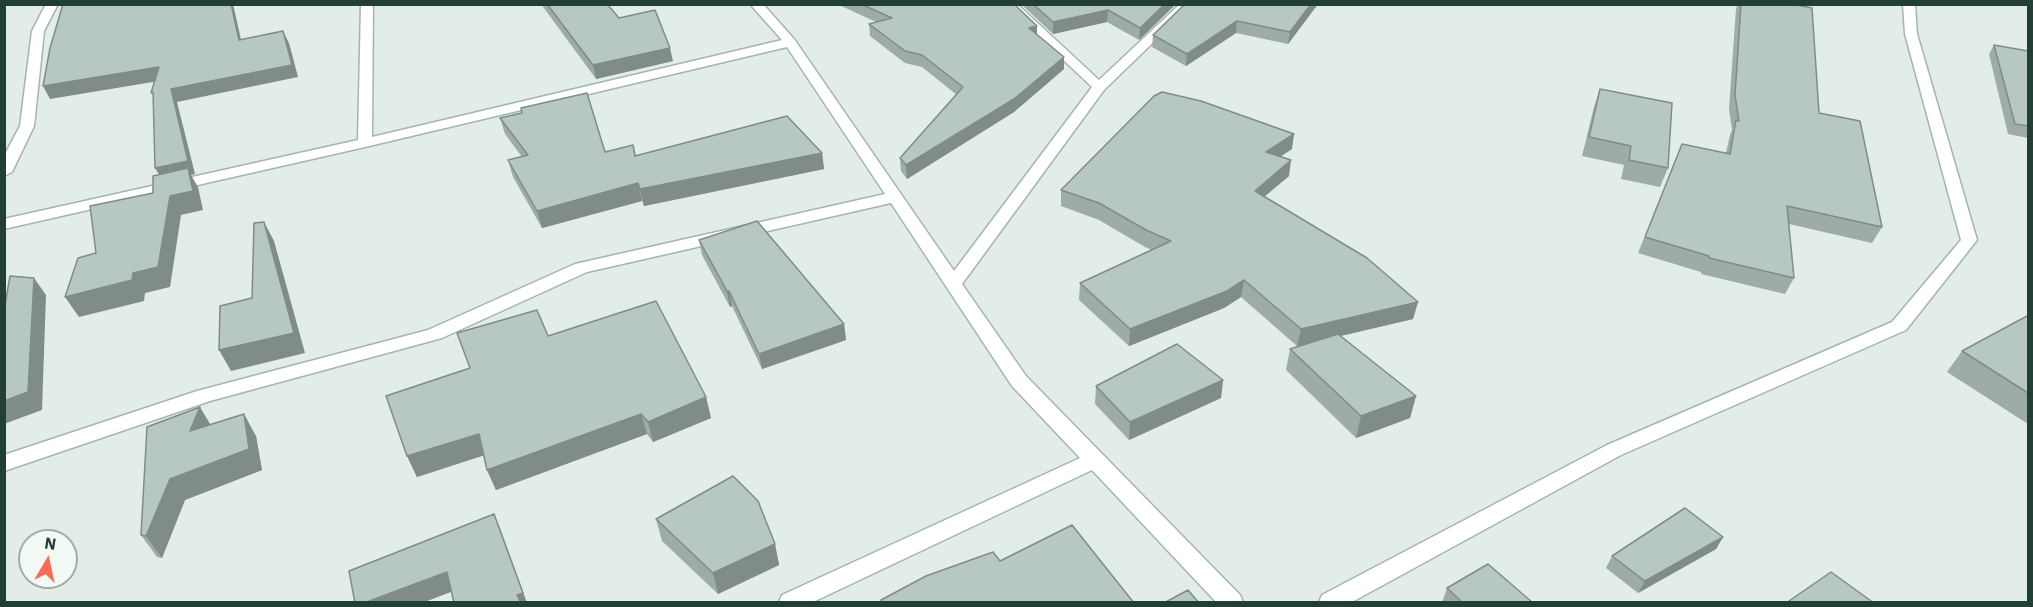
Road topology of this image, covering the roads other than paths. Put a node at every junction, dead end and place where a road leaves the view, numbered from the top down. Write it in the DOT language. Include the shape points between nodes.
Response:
graph roads {
  1 [pos="52,4"];
  2 [pos="367,4"];
  3 [pos="756,4"];
  4 [pos="1010,4"];
  5 [pos="1187,4"];
  6 [pos="1909,4"];
  7 [pos="790,42"];
  8 [pos="1099,87"];
  9 [pos="365,143"];
  10 [pos="4,172"];
  11 [pos="895,197"];
  12 [pos="4,224"];
  13 [pos="953,284"];
  14 [pos="1095,460"];
  15 [pos="4,463"];
  16 [pos="790,603"];
  17 [pos="1231,603"];
  18 [pos="1331,603"];
  1 -- 10 [label="street" via="38,31 27,126"];
  2 -- 9 [label="street"];
  3 -- 7 [label="street"];
  4 -- 8 [label="street"];
  5 -- 8 [label="street"];
  6 -- 18 [label="street" via="1911,34 1969,240 1899,326 1614,450"];
  7 -- 9 [label="street"];
  7 -- 11 [label="street"];
  8 -- 13 [label="street"];
  9 -- 12 [label="street"];
  11 -- 13 [label="street"];
  11 -- 15 [label="street" via="581,268 435,334 204,396"];
  13 -- 14 [label="street" via="1019,381"];
  14 -- 16 [label="street"];
  14 -- 17 [label="street"];
}
